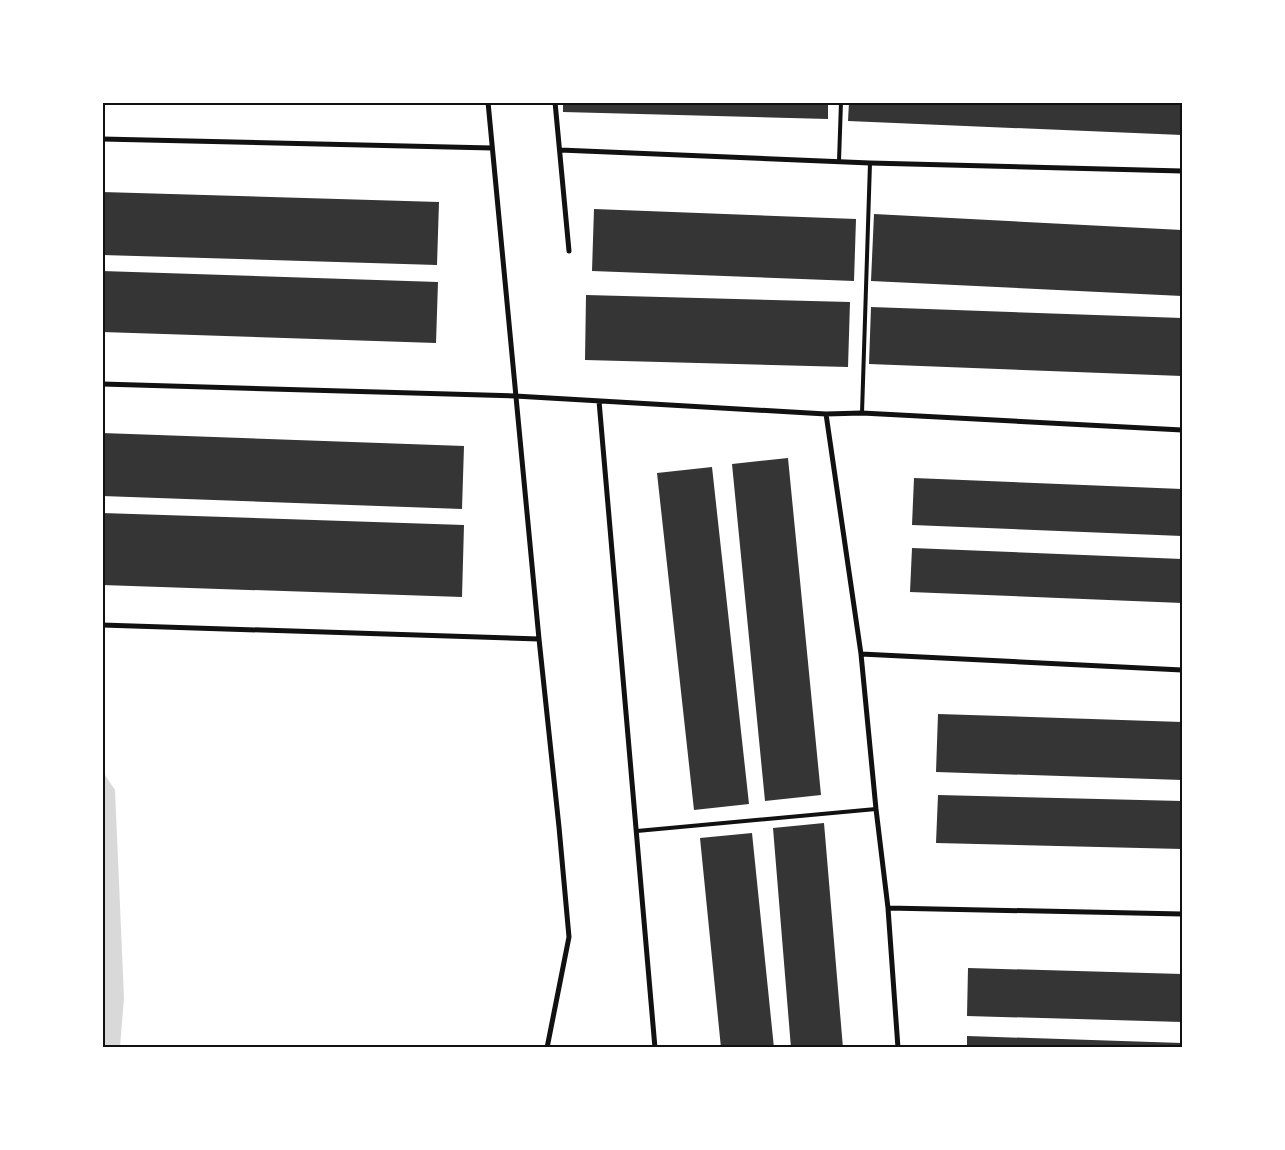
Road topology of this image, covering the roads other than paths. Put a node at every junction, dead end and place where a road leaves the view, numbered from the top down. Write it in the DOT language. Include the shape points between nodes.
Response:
graph roads {
  1 [pos="488,102"];
  2 [pos="555,102"];
  3 [pos="841,102"];
  4 [pos="102,139"];
  5 [pos="492,148"];
  6 [pos="560,150"];
  7 [pos="839,161"];
  8 [pos="870,163"];
  9 [pos="1182,171"];
  10 [pos="569,251"];
  11 [pos="102,384"];
  12 [pos="515,396"];
  13 [pos="599,401"];
  14 [pos="826,414"];
  15 [pos="862,414"];
  16 [pos="1182,430"];
  17 [pos="102,625"];
  18 [pos="539,639"];
  19 [pos="861,654"];
  20 [pos="1182,670"];
  21 [pos="876,809"];
  22 [pos="637,831"];
  23 [pos="888,908"];
  24 [pos="1182,914"];
  25 [pos="547,1048"];
  26 [pos="655,1048"];
  27 [pos="898,1048"];
  1 -- 5 [label="street"];
  2 -- 6 [label="street"];
  3 -- 7 [label="lane"];
  4 -- 5 [label="street"];
  5 -- 12 [label="street"];
  6 -- 7 [label="street"];
  6 -- 10 [label="street"];
  7 -- 8 [label="street"];
  8 -- 9 [label="street"];
  8 -- 15 [label="lane"];
  11 -- 12 [label="street"];
  12 -- 13 [label="street"];
  12 -- 18 [label="street"];
  13 -- 14 [label="street"];
  13 -- 22 [label="street"];
  14 -- 15 [label="street"];
  14 -- 19 [label="street"];
  15 -- 16 [label="street"];
  17 -- 18 [label="street"];
  18 -- 25 [label="street" via="568,937"];
  19 -- 20 [label="street"];
  19 -- 21 [label="street"];
  21 -- 22 [label="lane"];
  21 -- 23 [label="street"];
  22 -- 26 [label="street"];
  23 -- 24 [label="street"];
  23 -- 27 [label="street"];
}
